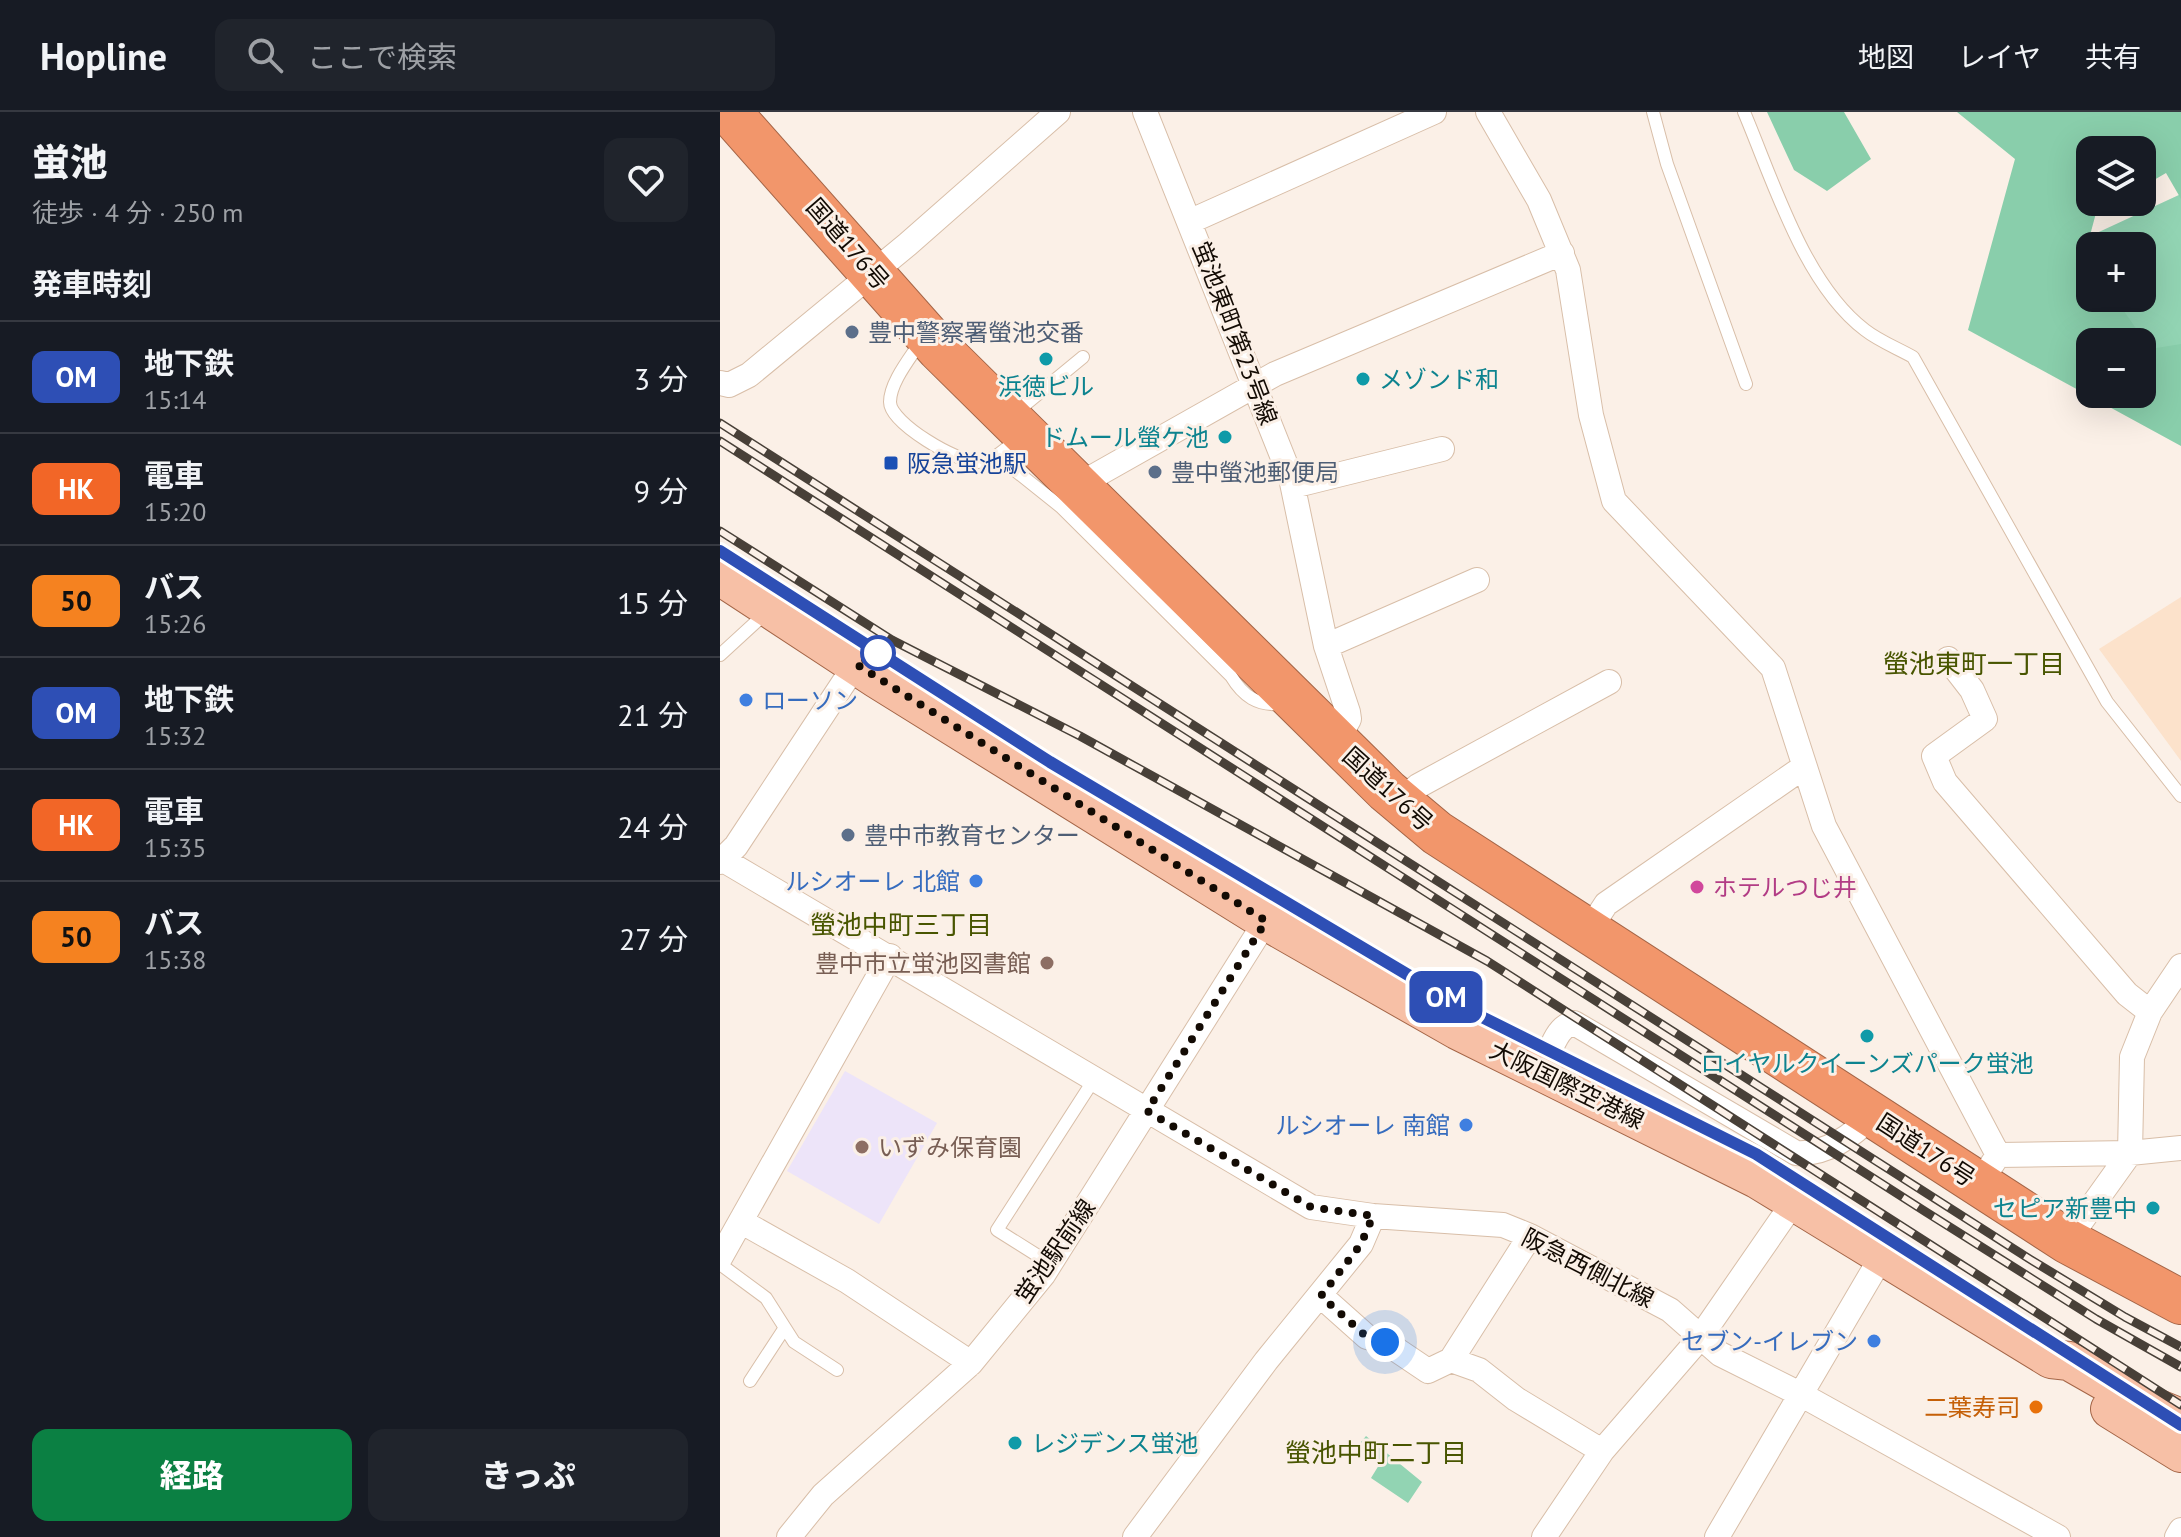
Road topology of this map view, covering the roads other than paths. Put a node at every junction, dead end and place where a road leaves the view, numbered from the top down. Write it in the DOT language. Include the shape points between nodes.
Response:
graph roads {
  1 [pos="1058,112"];
  2 [pos="1145,112"];
  3 [pos="1434,112"];
  4 [pos="1488,112"];
  5 [pos="1653,112"];
  6 [pos="1744,112"];
  7 [pos="727,118"];
  8 [pos="1191,221"];
  9 [pos="1562,253"];
  10 [pos="873,273"];
  11 [pos="925,333"];
  12 [pos="1083,357"];
  13 [pos="720,383"];
  14 [pos="1746,384"];
  15 [pos="1256,385"];
  16 [pos="1009,437"];
  17 [pos="1442,449"];
  18 [pos="1293,486"];
  19 [pos="1075,487"];
  20 [pos="720,576"];
  21 [pos="1477,580"];
  22 [pos="770,609"];
  23 [pos="1326,646"];
  24 [pos="720,655"];
  25 [pos="1948,659"];
  26 [pos="856,664"];
  27 [pos="1609,682"];
  28 [pos="1292,700"];
  29 [pos="1336,742"];
  30 [pos="1798,771"];
  31 [pos="2181,796"];
  32 [pos="1400,801"];
  33 [pos="721,860"];
  34 [pos="1266,921"];
  35 [pos="1587,933"];
  36 [pos="890,956"];
  37 [pos="2181,966"];
  38 [pos="2150,1012"];
  39 [pos="1542,1072"];
  40 [pos="1093,1081"];
  41 [pos="1147,1111"];
  42 [pos="1872,1115"];
  43 [pos="2181,1148"];
  44 [pos="2130,1153"];
  45 [pos="1989,1170"];
  46 [pos="1793,1203"];
  47 [pos="1373,1216"];
  48 [pos="742,1222"];
  49 [pos="1530,1236"];
  50 [pos="2067,1241"];
  51 [pos="1882,1256"];
  52 [pos="720,1261"];
  53 [pos="1051,1264"];
  54 [pos="1321,1296"];
  55 [pos="2181,1302"];
  56 [pos="784,1329"];
  57 [pos="1699,1339"];
  58 [pos="2051,1359"];
  59 [pos="1451,1360"];
  60 [pos="971,1363"];
  61 [pos="837,1370"];
  62 [pos="750,1381"];
  63 [pos="1800,1394"];
  64 [pos="2181,1418"];
  65 [pos="1602,1451"];
  66 [pos="2181,1453"];
  67 [pos="2181,1530"];
  68 [pos="1143,1535"];
  69 [pos="789,1537"];
  70 [pos="1544,1537"];
  71 [pos="1717,1537"];
  72 [pos="2058,1537"];
  73 [pos="2177,1537"];
  1 -- 10 [label="street"];
  2 -- 8 [label="street, 蛍池東町第23号線"];
  3 -- 8 [label="street"];
  4 -- 9 [label="street" via="1539,200"];
  5 -- 14 [label="lane"];
  6 -- 31 [label="lane" via="1803,248 1835,300 1864,330 1913,357 2107,702"];
  7 -- 10 [label="highway, 国道176号"];
  8 -- 15 [label="street, 蛍池東町第23号線"];
  9 -- 15 [label="street" via="1413,312"];
  9 -- 45 [label="street" via="1591,415 1614,501 1773,668 1824,826"];
  10 -- 11 [label="highway, 国道176号"];
  10 -- 13 [label="street" via="739,382"];
  11 -- 16 [label="highway, 国道176号"];
  11 -- 16 [label="lane" via="894,388 892,410 948,455 981,462"];
  12 -- 16 [label="lane"];
  15 -- 18 [label="street, 蛍池東町第23号線"];
  15 -- 19 [label="street"];
  16 -- 19 [label="highway, 国道176号"];
  16 -- 28 [label="lane" via="1061,507 1245,696 1270,705"];
  17 -- 18 [label="street"];
  18 -- 23 [label="street, 蛍池東町第23号線"];
  19 -- 28 [label="highway, 国道176号"];
  20 -- 22 [label="main road, 大阪国際空港線"];
  21 -- 23 [label="street"];
  22 -- 24 [label="lane"];
  22 -- 26 [label="main road, 大阪国際空港線"];
  23 -- 29 [label="street, 蛍池東町第23号線" via="1349,719"];
  25 -- 38 [label="street" via="1972,690 1985,719 1934,756 1945,782 2127,994"];
  26 -- 33 [label="street" via="736,846"];
  26 -- 34 [label="main road, 大阪国際空港線"];
  27 -- 32 [label="street" via="1418,786"];
  28 -- 29 [label="highway, 国道176号"];
  29 -- 32 [label="highway, 国道176号"];
  30 -- 35 [label="street" via="1606,904"];
  32 -- 35 [label="highway, 国道176号" via="1437,833"];
  33 -- 36 [label="street, 阪急西側北線"];
  34 -- 39 [label="main road, 大阪国際空港線"];
  34 -- 41 [label="street, 蛍池駅前線"];
  35 -- 42 [label="highway, 国道176号"];
  36 -- 40 [label="street, 阪急西側北線"];
  36 -- 48 [label="street"];
  37 -- 38 [label="street"];
  38 -- 44 [label="street" via="2132,1057"];
  39 -- 42 [label="street" via="1559,1033 1574,1023 1796,1153 1850,1137"];
  39 -- 46 [label="main road, 大阪国際空港線" via="1757,1179"];
  40 -- 41 [label="street, 阪急西側北線"];
  40 -- 53 [label="lane" via="997,1230"];
  41 -- 47 [label="street, 阪急西側北線" via="1311,1207"];
  41 -- 53 [label="street, 蛍池駅前線"];
  42 -- 45 [label="highway, 国道176号"];
  43 -- 44 [label="street"];
  44 -- 45 [label="street"];
  44 -- 50 [label="street"];
  45 -- 50 [label="highway, 国道176号"];
  46 -- 51 [label="main road, 大阪国際空港線"];
  46 -- 57 [label="street"];
  47 -- 49 [label="street, 阪急西側北線" via="1503,1225"];
  47 -- 54 [label="street" via="1361,1244"];
  48 -- 52 [label="street"];
  48 -- 60 [label="street" via="847,1281"];
  49 -- 57 [label="street, 阪急西側北線" via="1670,1310"];
  49 -- 59 [label="street"];
  50 -- 55 [label="highway, 国道176号"];
  51 -- 58 [label="main road, 大阪国際空港線"];
  51 -- 63 [label="street"];
  52 -- 56 [label="lane" via="766,1298"];
  53 -- 60 [label="street, 蛍池駅前線"];
  54 -- 59 [label="street" via="1367,1337 1385,1342 1428,1371"];
  54 -- 68 [label="street" via="1266,1361"];
  56 -- 61 [label="lane" via="794,1342"];
  56 -- 62 [label="lane"];
  57 -- 63 [label="street, 阪急西側北線"];
  57 -- 65 [label="street"];
  58 -- 64 [label="main road, 大阪国際空港線" via="2069,1361"];
  58 -- 66 [label="main road, 大阪国際空港線" via="2060,1375"];
  59 -- 65 [label="street" via="1479,1370"];
  60 -- 69 [label="street, 蛍池駅前線" via="823,1495"];
  63 -- 71 [label="street"];
  63 -- 72 [label="street, 阪急西側北線"];
  65 -- 70 [label="street"];
  67 -- 73 [label="street"];
}
